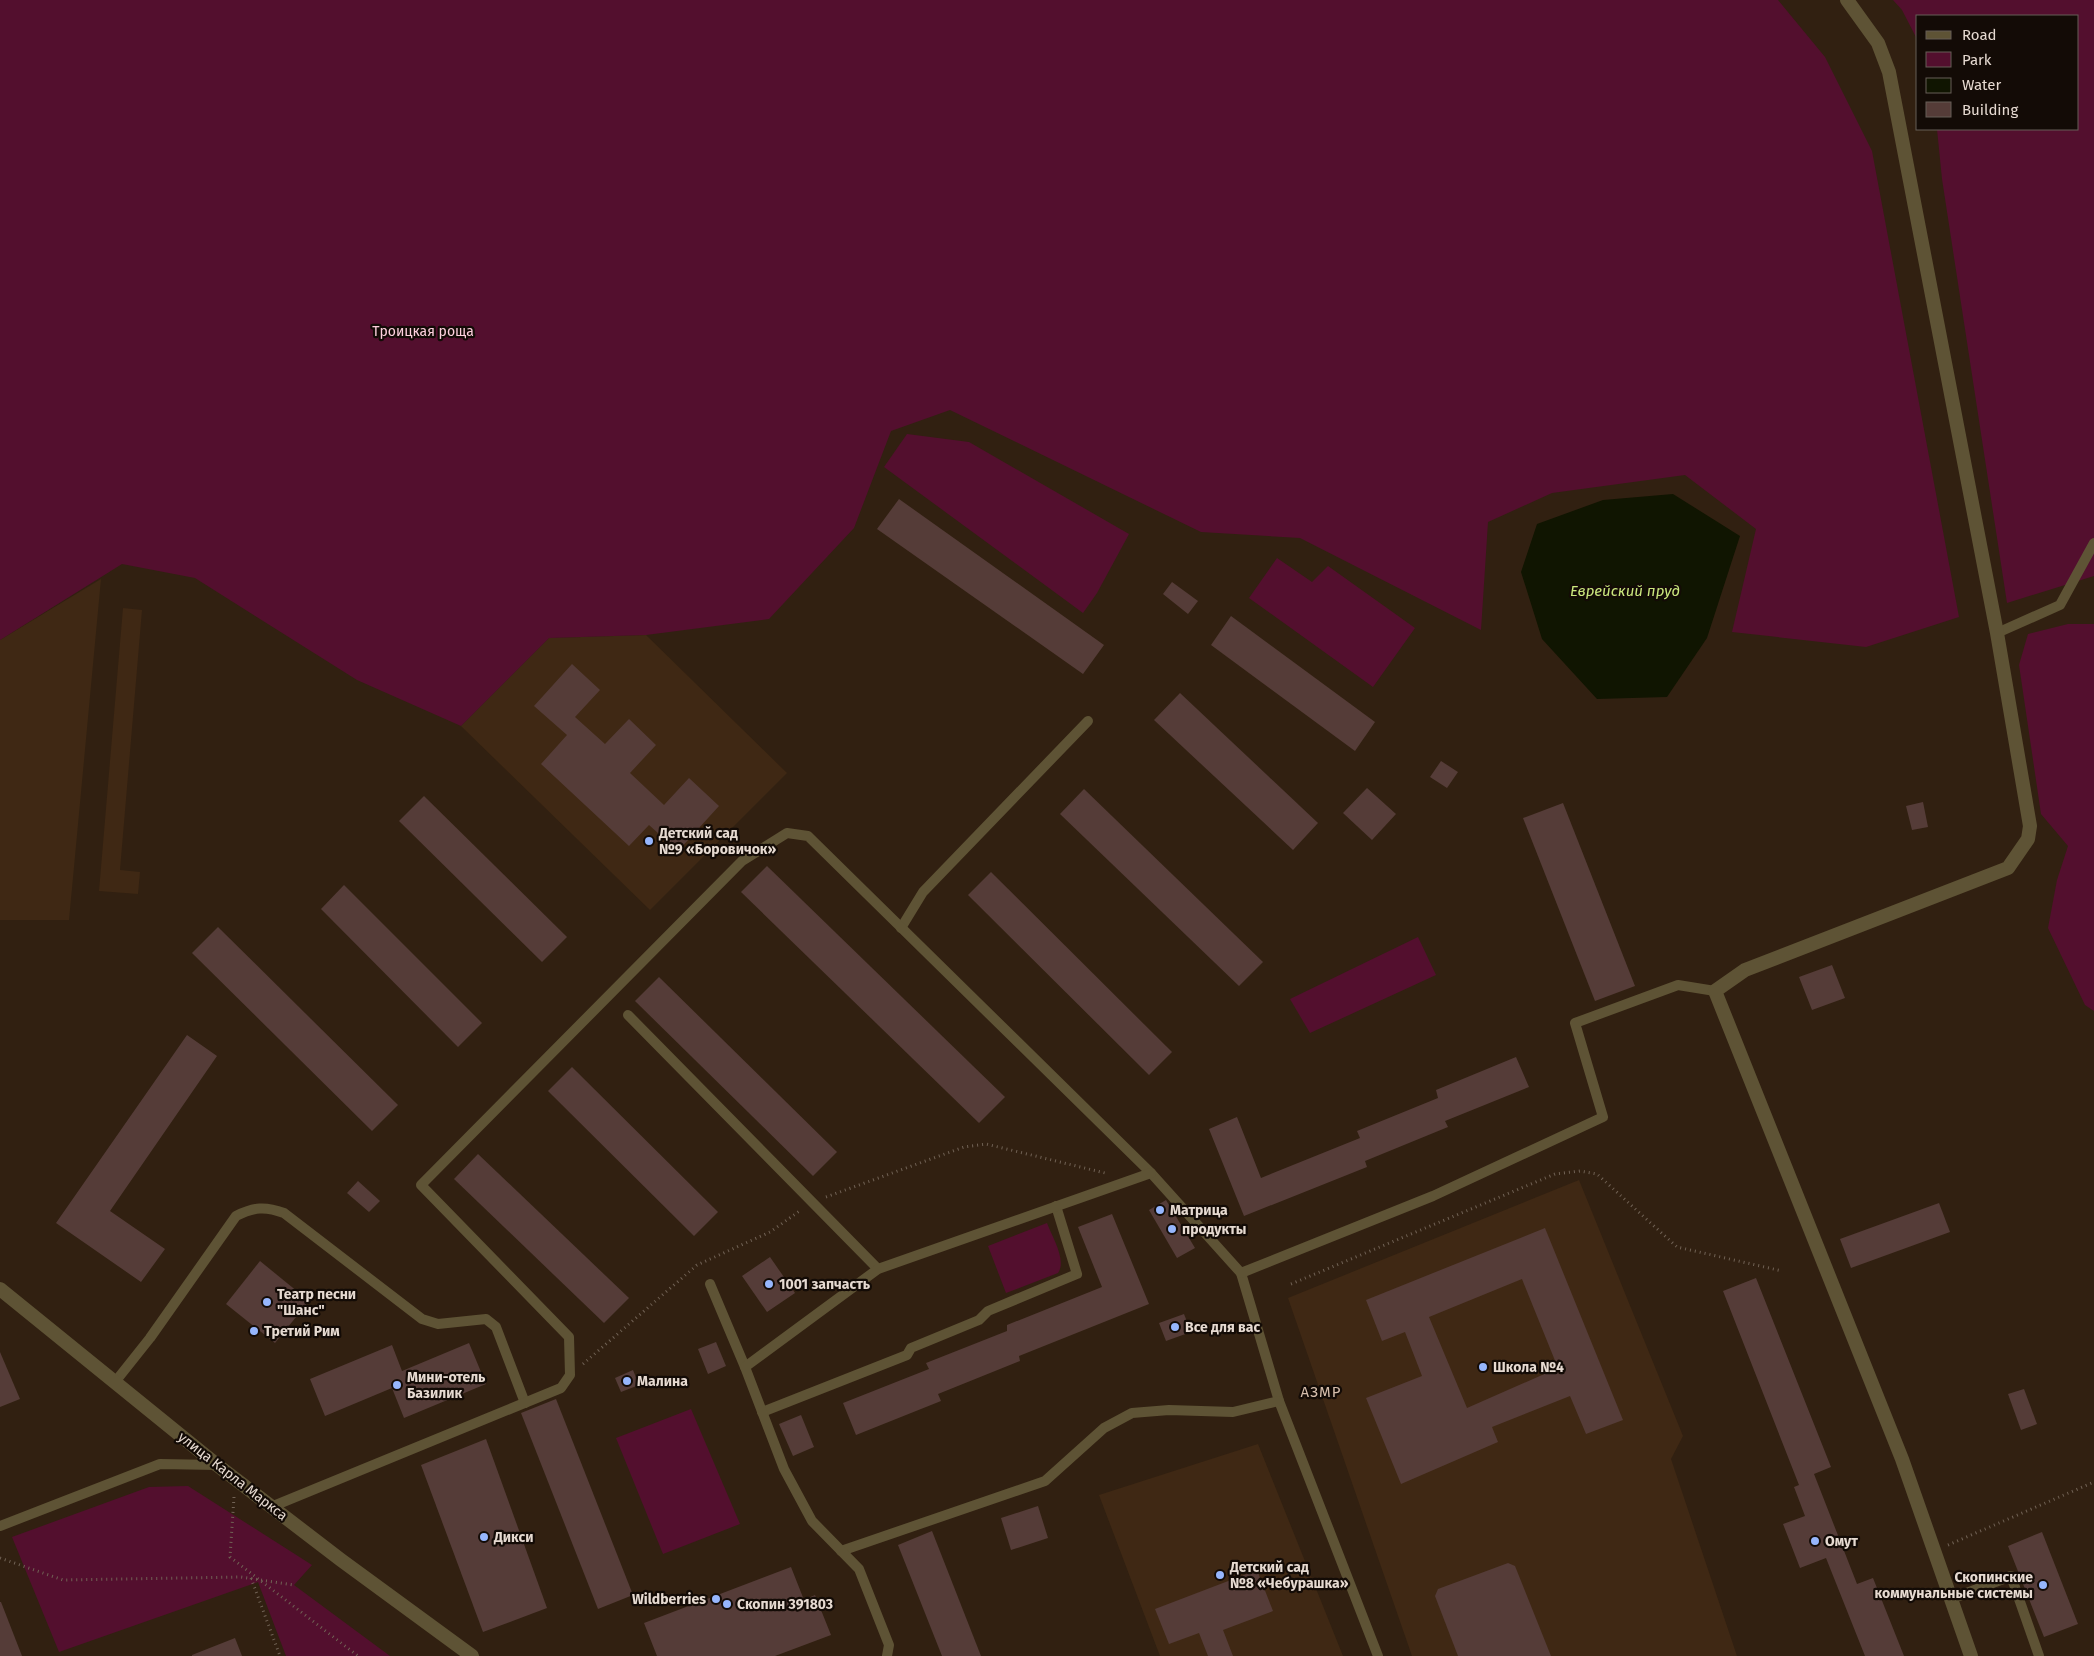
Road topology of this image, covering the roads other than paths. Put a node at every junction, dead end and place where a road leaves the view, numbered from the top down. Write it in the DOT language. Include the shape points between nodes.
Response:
graph roads {
  1 [pos="1847,0"];
  2 [pos="2094,543"];
  3 [pos="1997,632"];
  4 [pos="1088,721"];
  5 [pos="901,928"];
  6 [pos="1715,991"];
  7 [pos="628,1015"];
  8 [pos="1151,1173"];
  9 [pos="1056,1206"];
  10 [pos="878,1269"];
  11 [pos="1241,1274"];
  12 [pos="710,1284"];
  13 [pos="0,1289"];
  14 [pos="745,1367"];
  15 [pos="115,1382"];
  16 [pos="1279,1401"];
  17 [pos="525,1403"];
  18 [pos="762,1412"];
  19 [pos="217,1465"];
  20 [pos="271,1506"];
  21 [pos="0,1526"];
  22 [pos="841,1551"];
  23 [pos="1951,1599"];
  24 [pos="472,1656"];
  25 [pos="887,1656"];
  26 [pos="1378,1656"];
  27 [pos="1971,1656"];
  28 [pos="2039,1656"];
  1 -- 3 [label="street" via="1878,43 1889,72"];
  2 -- 3 [label="lane" via="2060,605"];
  3 -- 6 [label="street" via="2030,826 2028,839 2008,868 1745,970"];
  4 -- 5 [label="lane" via="923,892"];
  5 -- 8 [label="lane"];
  5 -- 17 [label="lane" via="808,836 787,833 742,861 421,1185 569,1337 570,1375 561,1388"];
  6 -- 11 [label="lane" via="1678,985 1575,1023 1603,1117 1433,1196"];
  6 -- 23 [label="street" via="1899,1450"];
  7 -- 10 [label="lane"];
  8 -- 9 [label="lane"];
  8 -- 11 [label="lane"];
  9 -- 10 [label="lane"];
  9 -- 18 [label="lane" via="1077,1274 988,1312 980,1320 911,1348 907,1355"];
  10 -- 14 [label="lane"];
  11 -- 16 [label="lane"];
  12 -- 14 [label="lane"];
  13 -- 15 [label="street, улица Карла Маркса"];
  14 -- 18 [label="lane"];
  15 -- 17 [label="lane" via="236,1216 252,1208 269,1208 284,1212 422,1319 438,1324 486,1319 496,1327"];
  15 -- 19 [label="street, улица Карла Маркса"];
  16 -- 22 [label="lane" via="1233,1412 1169,1410 1132,1414 1104,1428 1045,1481"];
  16 -- 26 [label="lane"];
  17 -- 20 [label="lane"];
  18 -- 22 [label="lane" via="784,1469 812,1521"];
  19 -- 20 [label="street, улица Карла Маркса"];
  19 -- 21 [label="lane" via="160,1464"];
  20 -- 24 [label="street, улица Карла Маркса"];
  22 -- 25 [label="lane" via="859,1569 889,1645"];
  23 -- 27 [label="street"];
  23 -- 28 [label="lane" via="2011,1576"];
}
